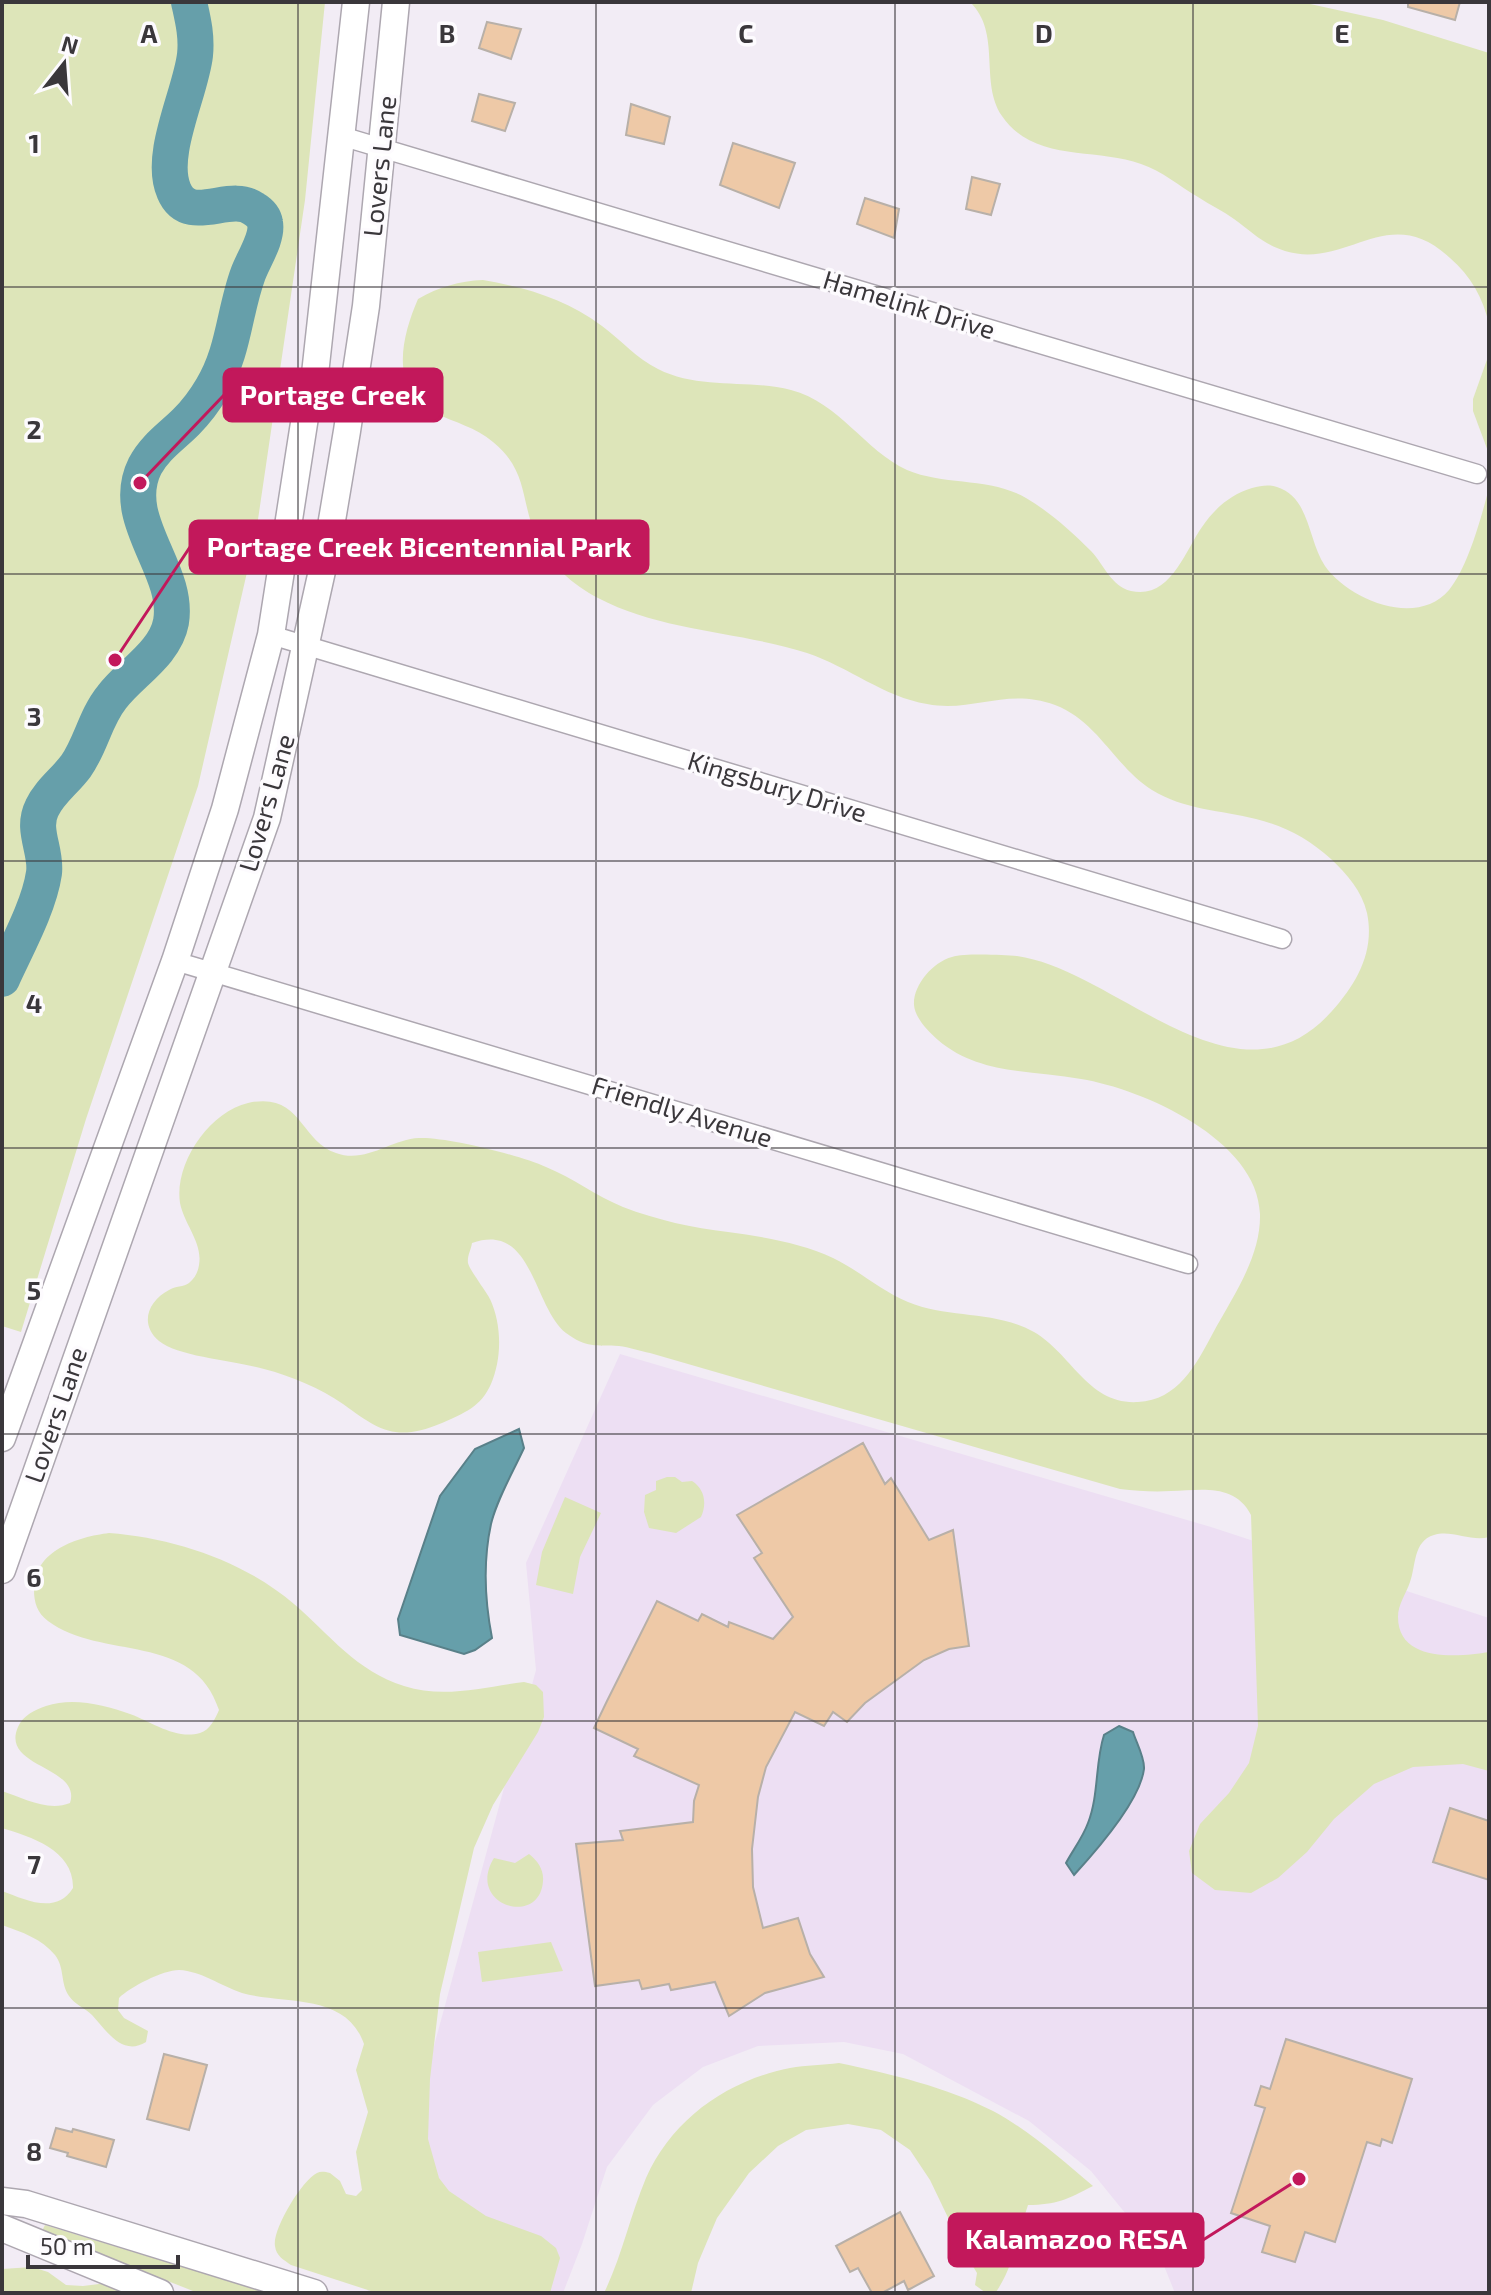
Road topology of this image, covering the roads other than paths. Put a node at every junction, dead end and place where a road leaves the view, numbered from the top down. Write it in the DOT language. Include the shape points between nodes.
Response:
graph roads {
  1 [pos="356,2"];
  2 [pos="396,2"];
  3 [pos="341,136"];
  4 [pos="382,148"];
  5 [pos="1477,474"];
  6 [pos="271,635"];
  7 [pos="307,646"];
  8 [pos="1282,939"];
  9 [pos="175,961"];
  10 [pos="214,972"];
  11 [pos="1188,1264"];
  12 [pos="2,1438"];
  13 [pos="2,1570"];
  14 [pos="2,2201"];
  15 [pos="2,2228"];
  16 [pos="160,2293"];
  17 [pos="314,2293"];
  1 -- 3 [label="street, Lovers Lane"];
  2 -- 4 [label="street, Lovers Lane"];
  3 -- 4 [label="street, Hamelink Drive"];
  3 -- 6 [label="street, Lovers Lane" via="314,383"];
  4 -- 5 [label="street, Hamelink Drive"];
  4 -- 7 [label="street, Lovers Lane" via="350,415"];
  6 -- 7 [label="street, Kingsbury Drive"];
  6 -- 9 [label="street, Lovers Lane" via="225,809"];
  7 -- 8 [label="street, Kingsbury Drive"];
  7 -- 10 [label="street, Lovers Lane" via="267,818"];
  9 -- 10 [label="street, Friendly Avenue"];
  9 -- 12 [label="street, Lovers Lane"];
  10 -- 11 [label="street, Friendly Avenue"];
  10 -- 13 [label="street, Lovers Lane"];
  14 -- 17 [label="street"];
  15 -- 16 [label="street"];
}
